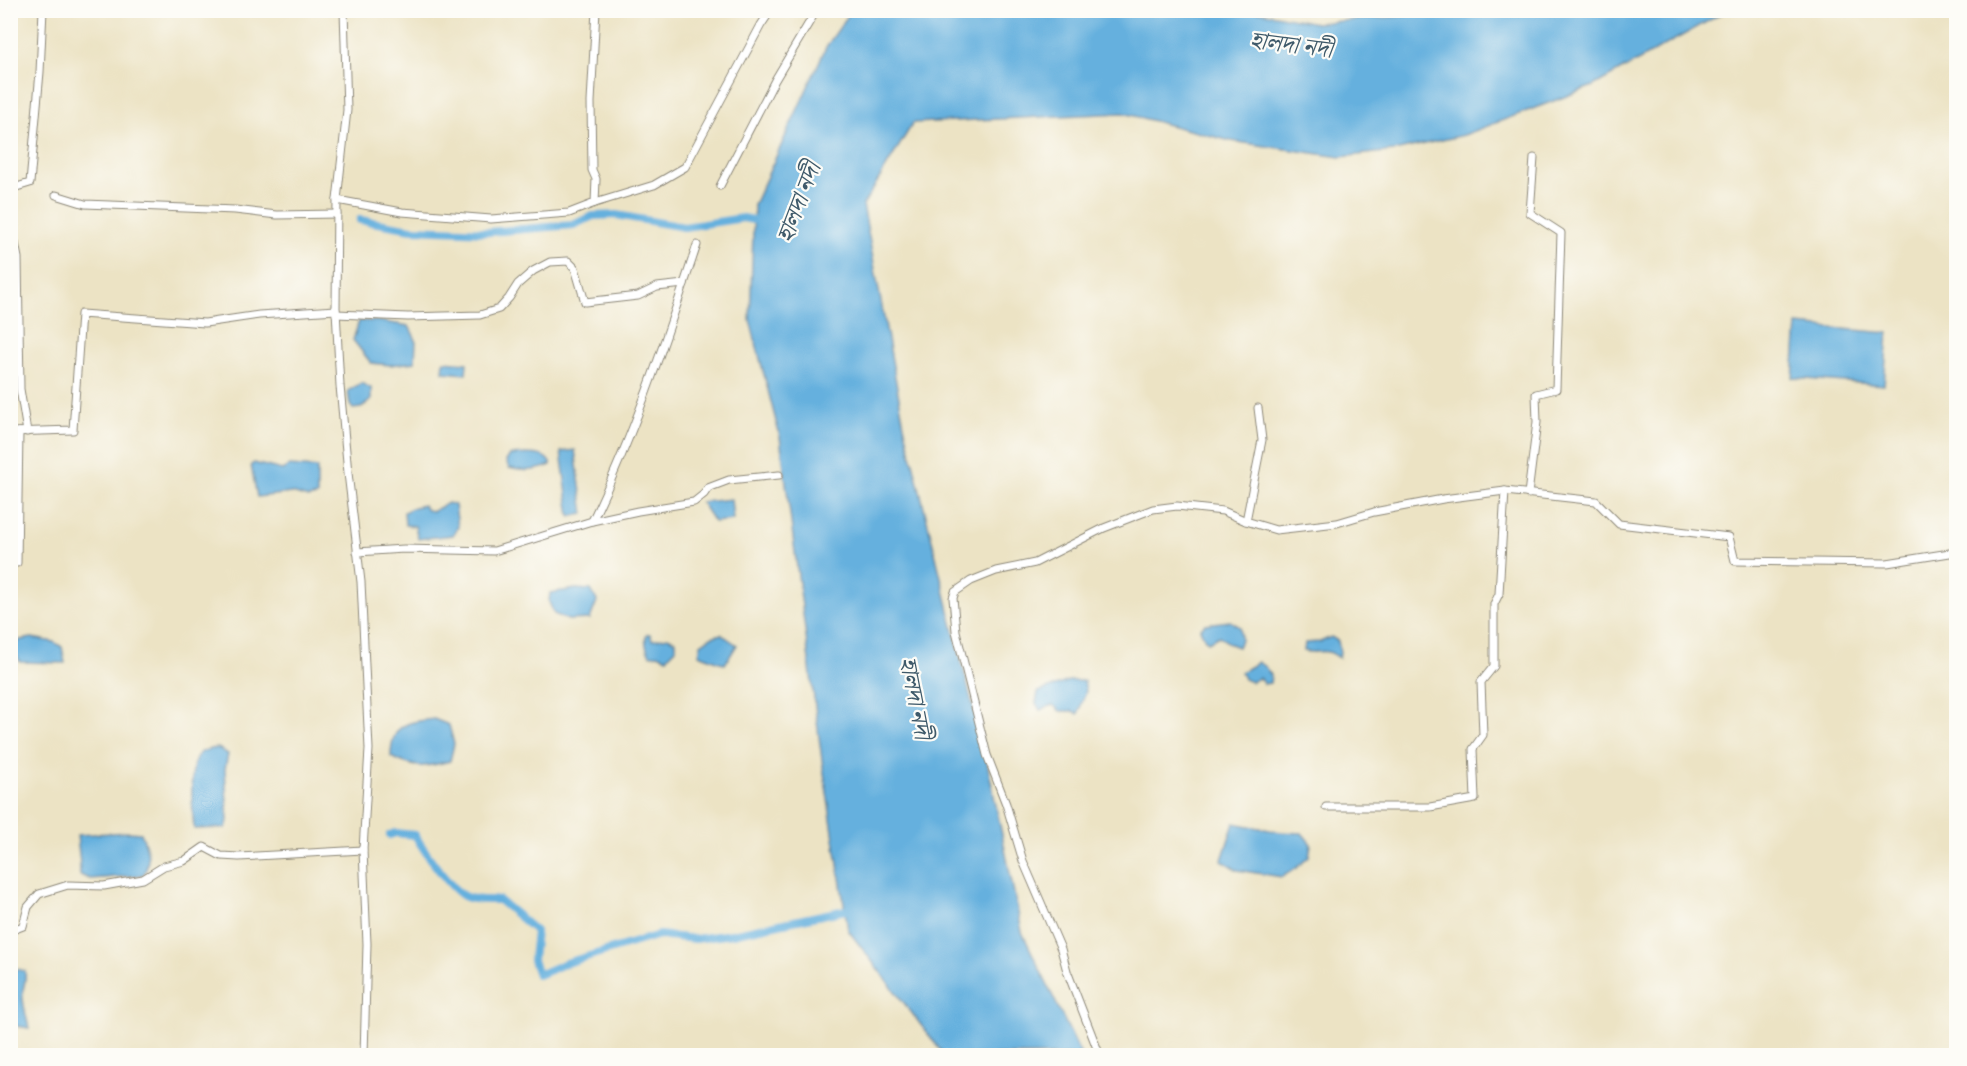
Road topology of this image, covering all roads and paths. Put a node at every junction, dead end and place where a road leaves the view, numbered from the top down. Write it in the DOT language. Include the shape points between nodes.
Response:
graph roads {
  1 [pos="43,10"];
  2 [pos="344,10"];
  3 [pos="596,10"];
  4 [pos="771,10"];
  5 [pos="818,10"];
  6 [pos="1534,158"];
  7 [pos="720,186"];
  8 [pos="10,189"];
  9 [pos="56,195"];
  10 [pos="337,200"];
  11 [pos="595,203"];
  12 [pos="337,214"];
  13 [pos="10,218"];
  14 [pos="697,245"];
  15 [pos="684,284"];
  16 [pos="336,312"];
  17 [pos="1258,408"];
  18 [pos="10,432"];
  19 [pos="23,432"];
  20 [pos="779,475"];
  21 [pos="1505,491"];
  22 [pos="1528,494"];
  23 [pos="592,521"];
  24 [pos="1246,521"];
  25 [pos="357,552"];
  26 [pos="1956,552"];
  27 [pos="17,563"];
  28 [pos="1326,807"];
  29 [pos="363,850"];
  30 [pos="10,931"];
  31 [pos="364,1056"];
  32 [pos="1100,1056"];
  1 -- 8 [label="street" via="30,183"];
  2 -- 10 [label="street" via="346,110"];
  3 -- 11 [label="street" via="591,102"];
  4 -- 11 [label="street" via="685,167 654,185"];
  5 -- 7 [label="street" via="775,80"];
  6 -- 22 [label="street" via="1530,213 1561,233 1556,389 1536,394 1537,422"];
  9 -- 12 [label="street" via="85,204 277,215"];
  10 -- 11 [label="street" via="402,212 491,219 569,213"];
  10 -- 12 [label="street"];
  12 -- 16 [label="street"];
  13 -- 19 [label="street" via="18,258"];
  14 -- 15 [label="street"];
  15 -- 16 [label="street" via="657,287 638,296 585,302 575,268 568,261 550,262 518,284 499,309 480,315 408,317"];
  15 -- 23 [label="street" via="612,478"];
  16 -- 19 [label="street" via="259,315 205,323 81,314 73,430"];
  16 -- 25 [label="street"];
  17 -- 24 [label="street" via="1262,440"];
  18 -- 19 [label="street"];
  19 -- 27 [label="street"];
  20 -- 23 [label="street" via="729,480 708,488 694,502"];
  21 -- 22 [label="street"];
  21 -- 24 [label="street" via="1374,512 1337,523 1276,530"];
  21 -- 28 [label="street" via="1499,594 1494,604 1494,666 1481,682 1483,735 1473,749 1475,799 1430,807"];
  22 -- 26 [label="street" via="1596,501 1619,524 1729,537 1736,561 1887,563"];
  23 -- 25 [label="street" via="494,551"];
  24 -- 32 [label="street" via="1223,511 1177,506 1153,508 1035,563 971,581 953,598 956,631 987,755 1023,861 1061,949"];
  25 -- 29 [label="street" via="369,749"];
  29 -- 30 [label="street" via="239,857 221,856 204,847 184,861 164,866 143,879 104,886 68,885 39,894 28,907 23,926"];
  29 -- 31 [label="street" via="368,944"];
}
